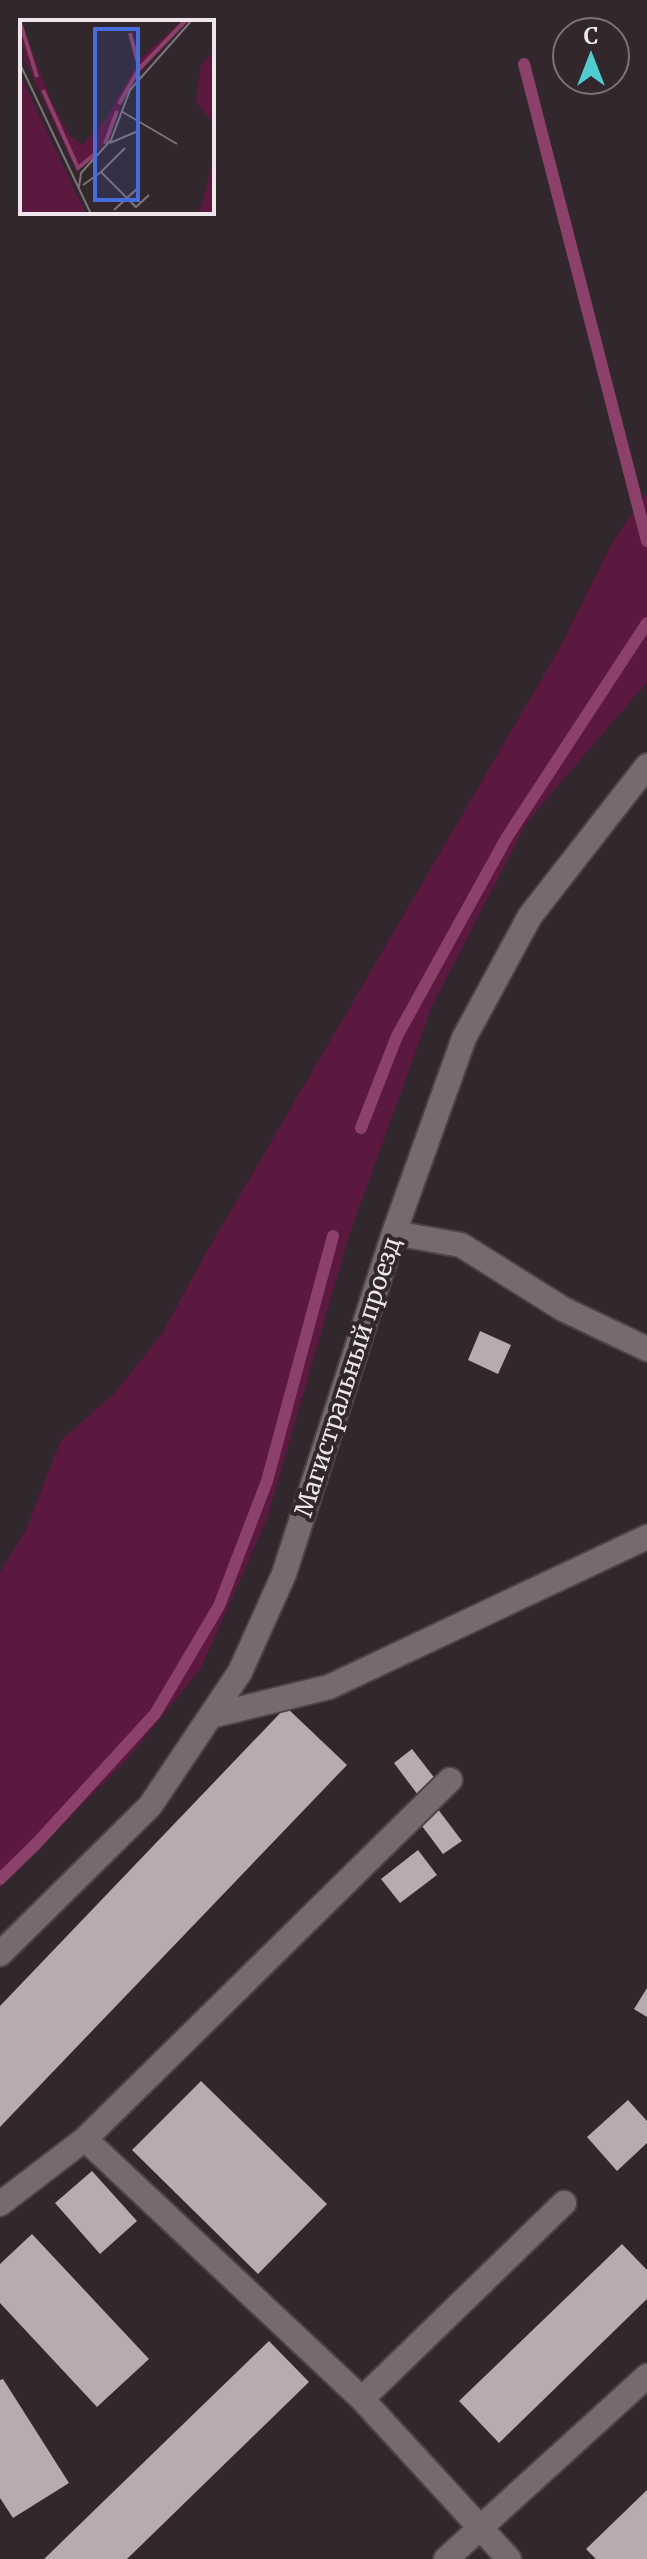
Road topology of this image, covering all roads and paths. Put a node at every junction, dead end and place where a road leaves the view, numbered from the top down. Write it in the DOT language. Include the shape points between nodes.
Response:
graph roads {
  1 [pos="647,766"];
  2 [pos="394,1233"];
  3 [pos="647,1349"];
  4 [pos="647,1537"];
  5 [pos="211,1716"];
  6 [pos="450,1780"];
  7 [pos="0,1954"];
  8 [pos="85,2139"];
  9 [pos="564,2203"];
  10 [pos="0,2204"];
  11 [pos="647,2376"];
  12 [pos="362,2399"];
  13 [pos="479,2528"];
  14 [pos="446,2559"];
  15 [pos="509,2559"];
  1 -- 2 [label="street, Магистральный проезд" via="530,916 464,1038"];
  2 -- 3 [label="street" via="461,1245 563,1309"];
  2 -- 5 [label="street, Магистральный проезд" via="284,1574 240,1672"];
  4 -- 5 [label="street" via="329,1687"];
  5 -- 7 [label="street, Магистральный проезд" via="150,1806"];
  6 -- 8 [label="street"];
  8 -- 10 [label="street"];
  8 -- 12 [label="street"];
  9 -- 12 [label="street"];
  11 -- 13 [label="street"];
  12 -- 13 [label="street"];
  13 -- 14 [label="street"];
  13 -- 15 [label="street"];
}
